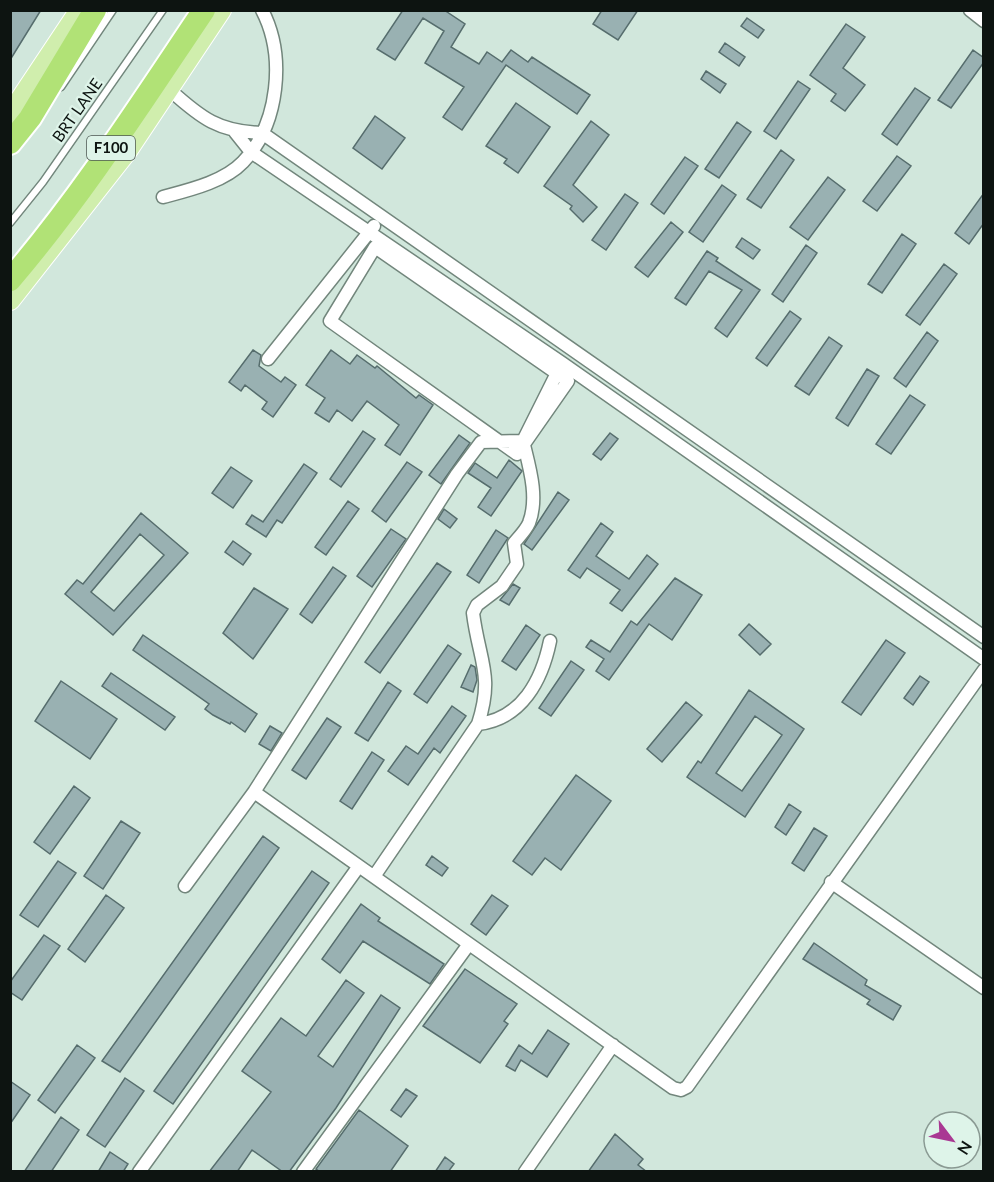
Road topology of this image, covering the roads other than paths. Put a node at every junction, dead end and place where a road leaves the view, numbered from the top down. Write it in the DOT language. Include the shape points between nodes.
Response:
graph roads {
  1 [pos="80,10"];
  2 [pos="95,10"];
  3 [pos="113,10"];
  4 [pos="164,10"];
  5 [pos="204,10"];
  6 [pos="221,10"];
  7 [pos="262,10"];
  8 [pos="970,10"];
  9 [pos="984,21"];
  10 [pos="170,90"];
  11 [pos="56,94"];
  12 [pos="43,112"];
  13 [pos="10,116"];
  14 [pos="235,132"];
  15 [pos="262,133"];
  16 [pos="13,147"];
  17 [pos="251,152"];
  18 [pos="163,197"];
  19 [pos="381,218"];
  20 [pos="10,223"];
  21 [pos="371,231"];
  22 [pos="375,247"];
  23 [pos="10,280"];
  24 [pos="10,300"];
  25 [pos="572,350"];
  26 [pos="268,359"];
  27 [pos="562,363"];
  28 [pos="523,441"];
  29 [pos="984,637"];
  30 [pos="550,641"];
  31 [pos="984,659"];
  32 [pos="984,670"];
  33 [pos="478,724"];
  34 [pos="254,792"];
  35 [pos="359,866"];
  36 [pos="375,875"];
  37 [pos="831,882"];
  38 [pos="185,886"];
  39 [pos="469,944"];
  40 [pos="984,988"];
  41 [pos="613,1045"];
  42 [pos="139,1172"];
  43 [pos="303,1172"];
  44 [pos="525,1172"];
  1 -- 13 [label="main road"];
  2 -- 16 [label="highway"];
  3 -- 11 [label="lane, BRT LANE"];
  4 -- 20 [label="lane, BRT LANE"];
  5 -- 23 [label="highway, F100" via="105,158"];
  6 -- 10 [label="main road"];
  7 -- 15 [label="street" via="272,36 276,86"];
  8 -- 9 [label="street"];
  10 -- 14 [label="street" via="201,118"];
  10 -- 24 [label="main road" via="127,152"];
  12 -- 16 [label="lane, BRT LANE"];
  14 -- 15 [label="street"];
  14 -- 17 [label="street"];
  15 -- 17 [label="street"];
  15 -- 19 [label="street"];
  17 -- 18 [label="street" via="242,164 217,179"];
  17 -- 21 [label="street"];
  19 -- 21 [label="street"];
  19 -- 25 [label="street"];
  21 -- 26 [label="street"];
  21 -- 27 [label="street"];
  22 -- 22 [label="street" via="330,321 517,454 568,381"];
  25 -- 27 [label="lane"];
  25 -- 29 [label="street"];
  27 -- 28 [label="street"];
  27 -- 31 [label="street"];
  28 -- 33 [label="street" via="531,476 529,523 514,543 517,564 502,586 477,605 473,614 487,679"];
  28 -- 34 [label="street" via="481,442"];
  30 -- 33 [label="street" via="545,668 530,692 515,709 494,722"];
  32 -- 37 [label="street"];
  33 -- 36 [label="street"];
  34 -- 35 [label="street"];
  34 -- 38 [label="street"];
  35 -- 36 [label="street"];
  35 -- 42 [label="street"];
  36 -- 39 [label="street"];
  37 -- 40 [label="street"];
  37 -- 41 [label="street" via="687,1087 673,1088"];
  39 -- 41 [label="street"];
  39 -- 43 [label="street"];
  41 -- 44 [label="street"];
}
